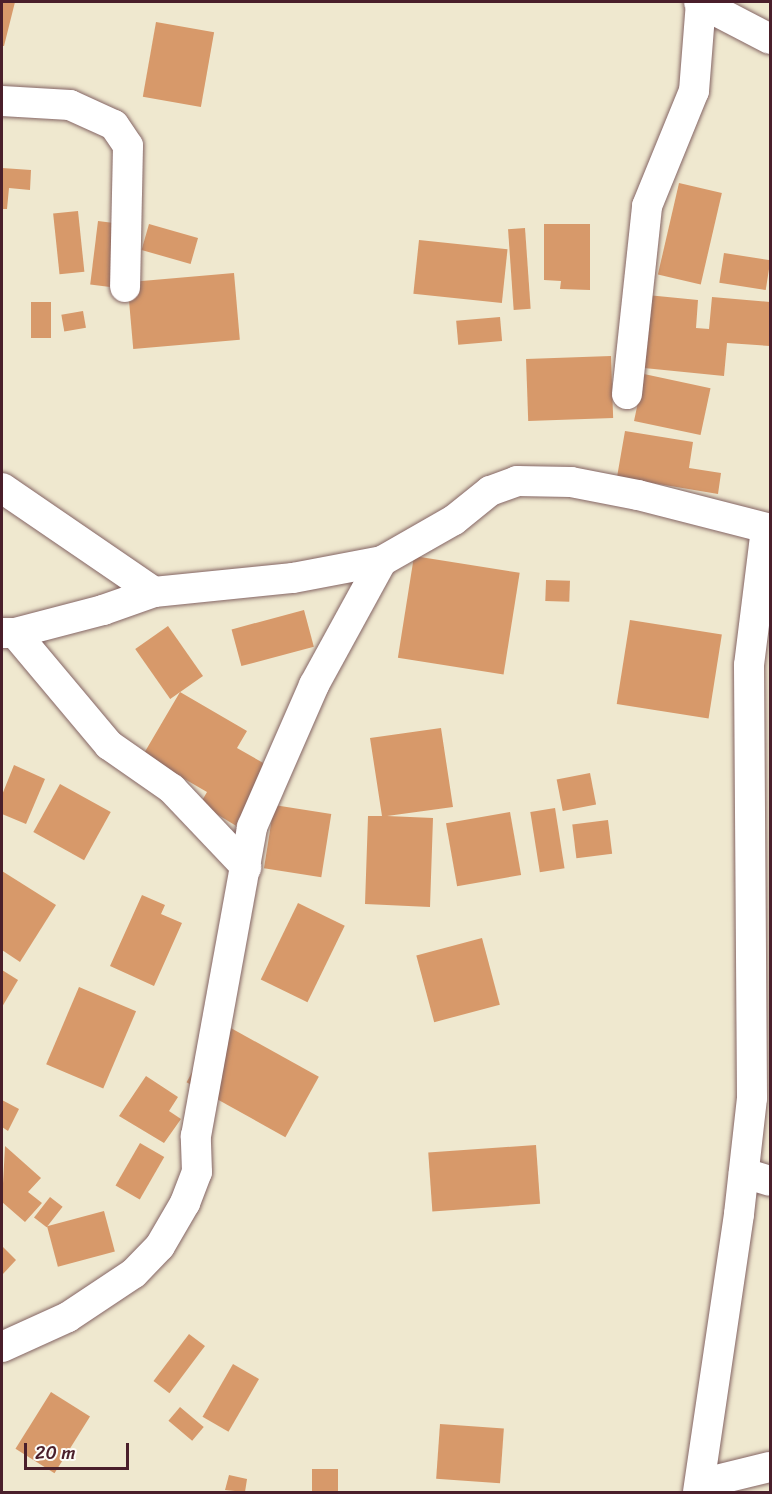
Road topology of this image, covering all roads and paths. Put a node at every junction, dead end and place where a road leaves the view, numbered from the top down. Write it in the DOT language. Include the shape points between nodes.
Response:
graph roads {
  1 [pos="700,2"];
  2 [pos="771,39"];
  3 [pos="2,100"];
  4 [pos="125,287"];
  5 [pos="627,394"];
  6 [pos="2,488"];
  7 [pos="768,529"];
  8 [pos="382,561"];
  9 [pos="154,592"];
  10 [pos="8,633"];
  11 [pos="246,867"];
  12 [pos="757,1177"];
  13 [pos="2,1347"];
  14 [pos="771,1467"];
  15 [pos="699,1488"];
  1 -- 2 [label="street"];
  1 -- 5 [label="street" via="694,91 647,206"];
  3 -- 4 [label="street" via="70,105 114,125 128,146"];
  6 -- 9 [label="street"];
  7 -- 8 [label="street" via="638,495 571,483 517,481 490,491 454,520"];
  7 -- 12 [label="street" via="749,665 752,1098"];
  8 -- 9 [label="street" via="293,578"];
  8 -- 11 [label="street" via="314,685 252,827"];
  9 -- 10 [label="street" via="103,610"];
  10 -- 11 [label="street" via="109,745 172,789"];
  11 -- 13 [label="street" via="196,1136 197,1173 185,1203 160,1246 134,1273 69,1317"];
  12 -- 15 [label="street"];
  14 -- 15 [label="street"];
}
